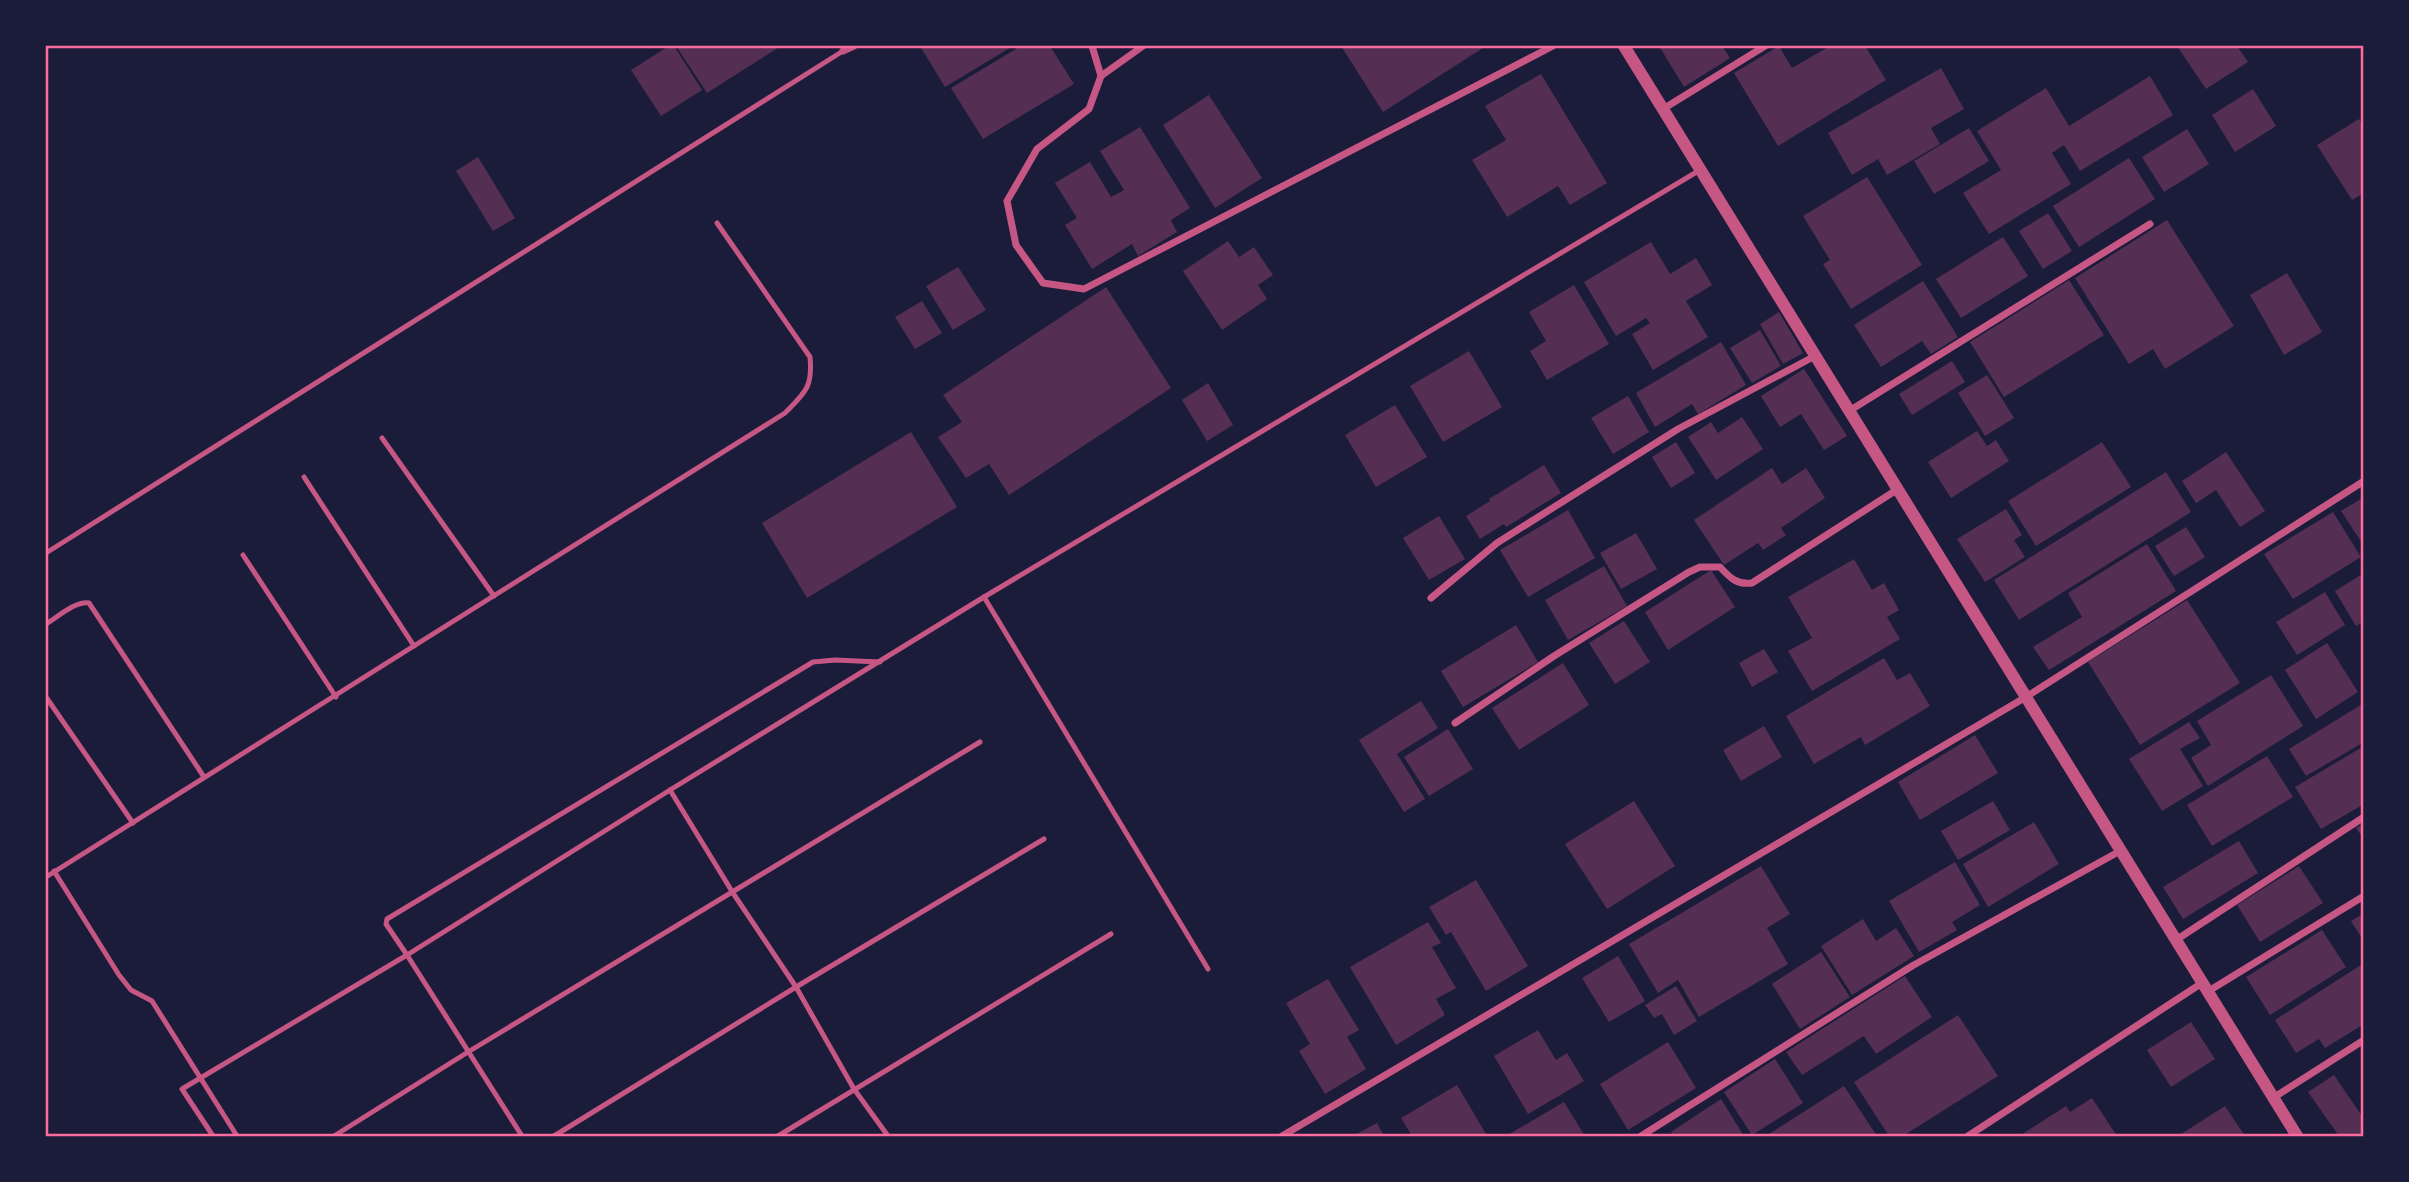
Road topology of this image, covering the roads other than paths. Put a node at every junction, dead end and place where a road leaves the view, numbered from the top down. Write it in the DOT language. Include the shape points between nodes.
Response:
graph roads {
  1 [pos="854,46"];
  2 [pos="1093,46"];
  3 [pos="1143,46"];
  4 [pos="1553,46"];
  5 [pos="1624,46"];
  6 [pos="1765,46"];
  7 [pos="843,51"];
  8 [pos="1101,76"];
  9 [pos="1663,109"];
  10 [pos="1700,169"];
  11 [pos="717,223"];
  12 [pos="2150,224"];
  13 [pos="1815,356"];
  14 [pos="1849,411"];
  15 [pos="382,438"];
  16 [pos="304,477"];
  17 [pos="2364,481"];
  18 [pos="1898,489"];
  19 [pos="46,553"];
  20 [pos="243,555"];
  21 [pos="494,596"];
  22 [pos="984,597"];
  23 [pos="1431,598"];
  24 [pos="46,624"];
  25 [pos="414,646"];
  26 [pos="880,662"];
  27 [pos="46,697"];
  28 [pos="336,697"];
  29 [pos="2026,697"];
  30 [pos="1455,723"];
  31 [pos="980,742"];
  32 [pos="204,777"];
  33 [pos="670,790"];
  34 [pos="2364,817"];
  35 [pos="133,822"];
  36 [pos="1044,839"];
  37 [pos="2120,850"];
  38 [pos="54,871"];
  39 [pos="46,877"];
  40 [pos="733,893"];
  41 [pos="2364,896"];
  42 [pos="1111,934"];
  43 [pos="2176,940"];
  44 [pos="407,955"];
  45 [pos="1208,969"];
  46 [pos="796,987"];
  47 [pos="2205,988"];
  48 [pos="2364,1040"];
  49 [pos="468,1052"];
  50 [pos="200,1077"];
  51 [pos="854,1089"];
  52 [pos="2273,1098"];
  53 [pos="213,1136"];
  54 [pos="237,1136"];
  55 [pos="334,1136"];
  56 [pos="522,1136"];
  57 [pos="554,1136"];
  58 [pos="778,1136"];
  59 [pos="888,1136"];
  60 [pos="1282,1136"];
  61 [pos="1641,1136"];
  62 [pos="1968,1136"];
  63 [pos="2297,1136"];
  1 -- 7 [label="street"];
  2 -- 8 [label="street"];
  3 -- 8 [label="street"];
  4 -- 8 [label="street" via="1084,289 1043,283 1016,245 1007,201 1037,149 1089,109"];
  5 -- 9 [label="street"];
  6 -- 9 [label="street"];
  7 -- 19 [label="lane"];
  9 -- 10 [label="street"];
  10 -- 13 [label="street"];
  10 -- 22 [label="lane"];
  11 -- 21 [label="lane" via="810,357 812,378 804,394 785,413"];
  12 -- 14 [label="street"];
  13 -- 14 [label="street"];
  13 -- 23 [label="street" via="1678,429 1497,543"];
  14 -- 18 [label="street"];
  15 -- 21 [label="lane"];
  16 -- 25 [label="lane"];
  17 -- 29 [label="street"];
  18 -- 29 [label="street"];
  18 -- 30 [label="street" via="1752,583 1733,581 1720,567 1689,572"];
  20 -- 28 [label="lane"];
  21 -- 25 [label="lane"];
  22 -- 26 [label="lane"];
  22 -- 45 [label="lane"];
  24 -- 32 [label="lane" via="76,605 89,603"];
  25 -- 28 [label="lane"];
  26 -- 33 [label="lane"];
  26 -- 44 [label="lane" via="813,662 387,919 389,930"];
  27 -- 35 [label="lane"];
  28 -- 32 [label="lane"];
  29 -- 37 [label="street"];
  29 -- 60 [label="street"];
  31 -- 40 [label="lane"];
  32 -- 35 [label="lane"];
  33 -- 40 [label="lane"];
  33 -- 44 [label="lane"];
  34 -- 43 [label="street"];
  35 -- 38 [label="lane"];
  36 -- 46 [label="lane"];
  37 -- 43 [label="street"];
  37 -- 61 [label="street" via="1912,965"];
  38 -- 39 [label="lane"];
  38 -- 50 [label="lane" via="119,975 131,990 152,1001"];
  40 -- 46 [label="lane"];
  40 -- 49 [label="lane"];
  41 -- 47 [label="street"];
  42 -- 51 [label="lane"];
  43 -- 47 [label="street"];
  44 -- 49 [label="lane"];
  44 -- 50 [label="lane"];
  46 -- 51 [label="lane"];
  46 -- 57 [label="lane"];
  47 -- 52 [label="street"];
  47 -- 62 [label="street"];
  48 -- 52 [label="street"];
  49 -- 55 [label="lane"];
  49 -- 56 [label="lane"];
  50 -- 53 [label="lane" via="182,1089"];
  50 -- 54 [label="lane"];
  51 -- 58 [label="lane"];
  51 -- 59 [label="lane"];
  52 -- 63 [label="street"];
}
